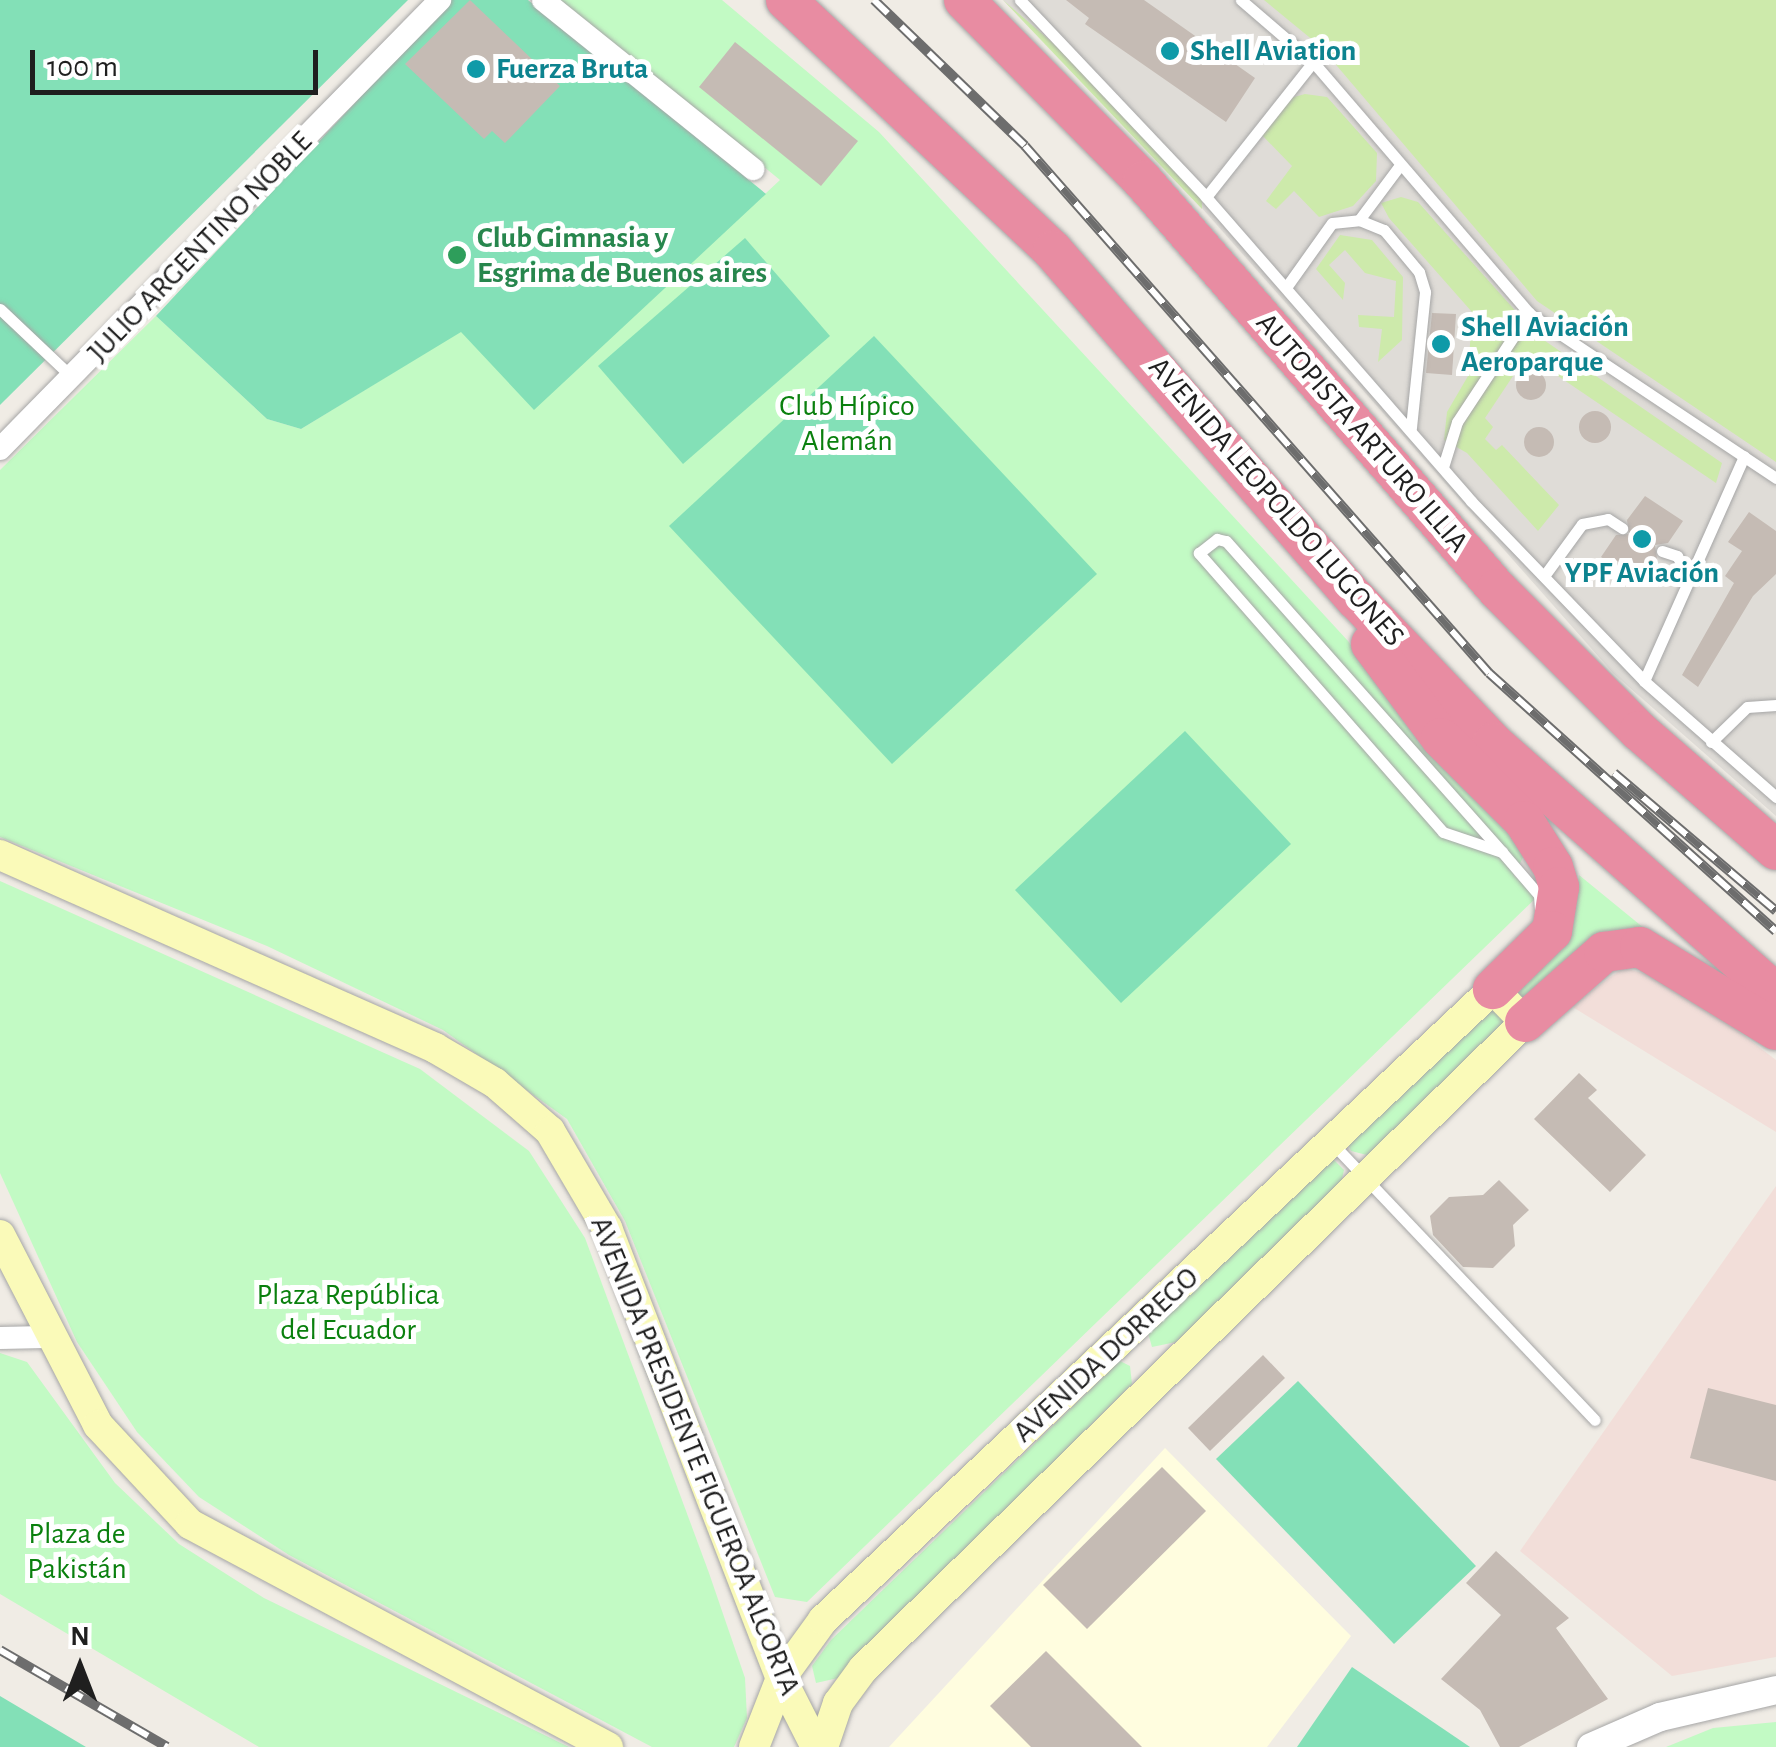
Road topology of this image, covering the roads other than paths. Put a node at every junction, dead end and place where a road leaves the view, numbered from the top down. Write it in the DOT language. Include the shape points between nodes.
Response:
graph roads {
  1 [pos="440,0"];
  2 [pos="544,0"];
  3 [pos="786,0"];
  4 [pos="964,0"];
  5 [pos="1020,0"];
  6 [pos="1241,0"];
  7 [pos="1313,62"];
  8 [pos="1400,165"];
  9 [pos="753,169"];
  10 [pos="1206,197"];
  11 [pos="1359,220"];
  12 [pos="1287,286"];
  13 [pos="0,309"];
  14 [pos="1529,313"];
  15 [pos="73,378"];
  16 [pos="1411,428"];
  17 [pos="0,449"];
  18 [pos="1744,456"];
  19 [pos="1443,467"];
  20 [pos="1776,478"];
  21 [pos="1622,528"];
  22 [pos="1305,539"];
  23 [pos="1662,551"];
  24 [pos="1688,574"];
  25 [pos="1544,576"];
  26 [pos="1644,681"];
  27 [pos="1776,705"];
  28 [pos="1711,742"];
  29 [pos="1776,797"];
  30 [pos="1776,850"];
  31 [pos="1502,852"];
  32 [pos="0,855"];
  33 [pos="1493,989"];
  34 [pos="1776,993"];
  35 [pos="1525,1022"];
  36 [pos="1776,1030"];
  37 [pos="1329,1140"];
  38 [pos="1364,1174"];
  39 [pos="0,1235"];
  40 [pos="46,1337"];
  41 [pos="0,1338"];
  42 [pos="1124,1341"];
  43 [pos="1163,1378"];
  44 [pos="1595,1420"];
  45 [pos="780,1678"];
  46 [pos="1776,1690"];
  47 [pos="602,1745"];
  48 [pos="754,1747"];
  49 [pos="820,1747"];
  50 [pos="1591,1747"];
  1 -- 15 [label="street, JULIO ARGENTINO NOBLE"];
  2 -- 9 [label="street"];
  3 -- 22 [label="highway, AVENIDA LEOPOLDO LUGONES" via="1052,251"];
  4 -- 30 [label="highway, AUTOPISTA ARTURO ILLIA" via="1142,181 1496,588 1639,730"];
  5 -- 10 [label="lane"];
  6 -- 7 [label="lane"];
  7 -- 8 [label="lane"];
  7 -- 10 [label="lane"];
  8 -- 11 [label="lane"];
  8 -- 14 [label="lane"];
  10 -- 12 [label="lane"];
  11 -- 12 [label="lane" via="1322,232"];
  11 -- 16 [label="lane" via="1384,230 1419,272 1425,292"];
  12 -- 16 [label="lane"];
  13 -- 15 [label="lane"];
  14 -- 18 [label="lane"];
  14 -- 19 [label="lane" via="1457,422"];
  15 -- 17 [label="street, JULIO ARGENTINO NOBLE"];
  16 -- 19 [label="lane"];
  18 -- 20 [label="lane"];
  18 -- 24 [label="lane"];
  19 -- 25 [label="lane"];
  21 -- 25 [label="lane" via="1608,519 1582,524"];
  22 -- 33 [label="highway" via="1408,697 1524,821 1552,867 1559,886 1552,931"];
  22 -- 34 [label="highway, AVENIDA LEOPOLDO LUGONES" via="1493,743"];
  23 -- 24 [label="lane" via="1678,556"];
  24 -- 26 [label="lane"];
  25 -- 26 [label="lane"];
  26 -- 28 [label="lane"];
  27 -- 28 [label="lane" via="1747,707"];
  28 -- 29 [label="lane"];
  31 -- 31 [label="lane" via="1226,542 1216,538 1199,553 1443,832"];
  31 -- 37 [label="lane" via="1539,896 1540,925 1327,1128"];
  32 -- 45 [label="main road, AVENIDA PRESIDENTE FIGUEROA ALCORTA" via="435,1048 495,1082 550,1131 607,1228"];
  33 -- 35 [label="main road"];
  33 -- 37 [label="main road, AVENIDA DORREGO"];
  35 -- 36 [label="highway" via="1604,952 1640,947"];
  35 -- 38 [label="main road, AVENIDA DORREGO"];
  37 -- 38 [label="lane"];
  37 -- 42 [label="main road, AVENIDA DORREGO"];
  38 -- 43 [label="main road, AVENIDA DORREGO"];
  38 -- 44 [label="lane"];
  39 -- 40 [label="main road"];
  40 -- 41 [label="street"];
  40 -- 47 [label="main road" via="98,1425 190,1524"];
  42 -- 43 [label="main road"];
  42 -- 45 [label="main road, AVENIDA DORREGO" via="834,1610"];
  43 -- 49 [label="main road, AVENIDA DORREGO" via="863,1669 838,1703"];
  45 -- 48 [label="main road, AVENIDA DORREGO"];
  45 -- 49 [label="main road, AVENIDA PRESIDENTE FIGUEROA ALCORTA"];
  46 -- 50 [label="street" via="1660,1716"];
}
